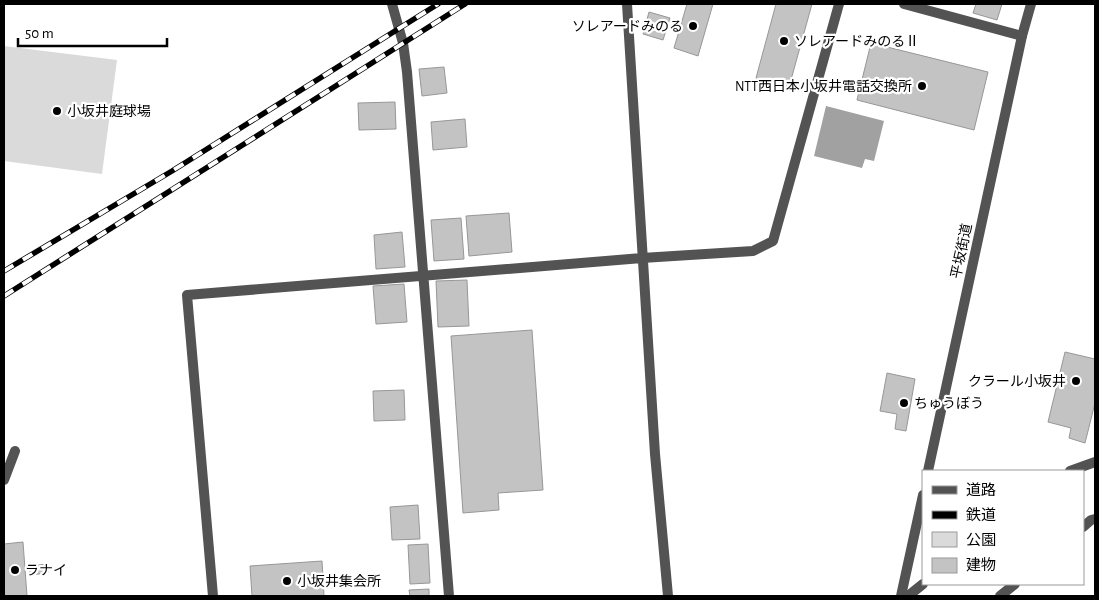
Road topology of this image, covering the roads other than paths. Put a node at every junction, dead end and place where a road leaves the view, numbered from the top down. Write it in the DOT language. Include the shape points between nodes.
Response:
graph roads {
  1 [pos="392,4"];
  2 [pos="627,4"];
  3 [pos="839,4"];
  4 [pos="904,4"];
  5 [pos="1032,4"];
  6 [pos="1022,36"];
  7 [pos="642,258"];
  8 [pos="424,275"];
  9 [pos="15,451"];
  10 [pos="1095,462"];
  11 [pos="928,470"];
  12 [pos="1073,470"];
  13 [pos="4,480"];
  14 [pos="922,500"];
  15 [pos="1095,519"];
  16 [pos="1084,526"];
  17 [pos="922,585"];
  18 [pos="1014,585"];
  19 [pos="212,596"];
  20 [pos="448,596"];
  21 [pos="668,596"];
  22 [pos="901,596"];
  23 [pos="908,596"];
  24 [pos="1000,596"];
  1 -- 8 [label="street" via="407,72"];
  2 -- 7 [label="street"];
  3 -- 7 [label="street" via="774,241 753,252"];
  4 -- 6 [label="street"];
  5 -- 6 [label="street, 平坂街道"];
  6 -- 11 [label="street, 平坂街道"];
  7 -- 8 [label="street"];
  7 -- 21 [label="street"];
  8 -- 19 [label="street" via="187,295"];
  8 -- 20 [label="street"];
  9 -- 13 [label="street"];
  10 -- 12 [label="street"];
  14 -- 22 [label="street"];
  15 -- 16 [label="street"];
  17 -- 23 [label="street"];
  18 -- 24 [label="street"];
}
